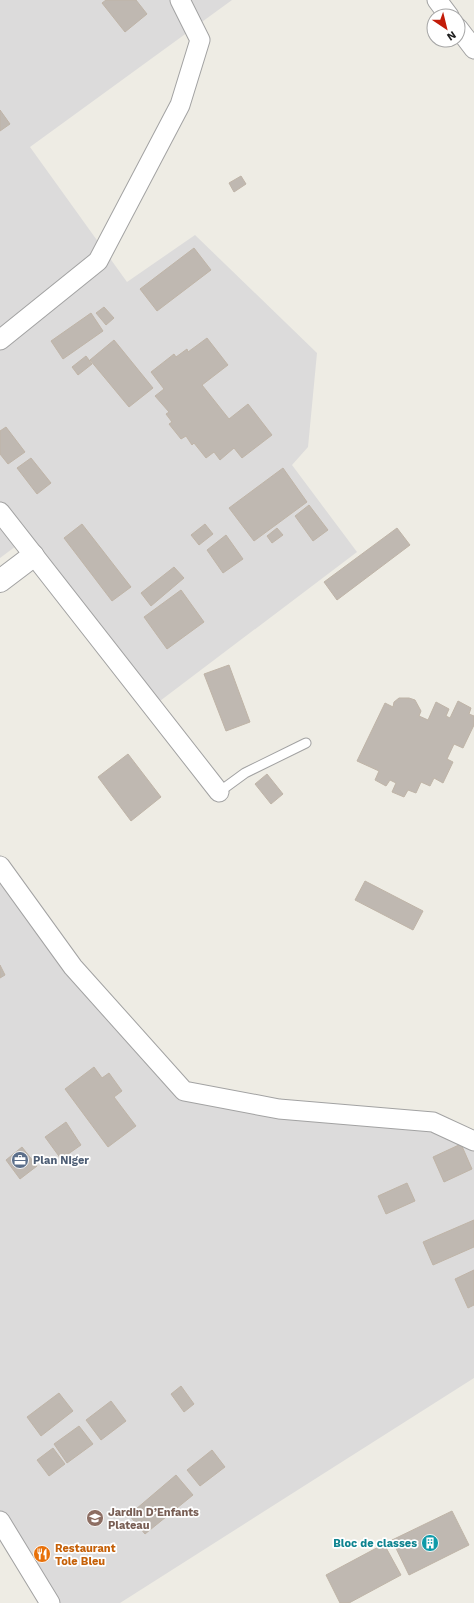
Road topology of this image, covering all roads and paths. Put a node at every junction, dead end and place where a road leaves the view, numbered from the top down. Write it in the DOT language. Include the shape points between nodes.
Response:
graph roads {
  1 [pos="180,0"];
  2 [pos="466,38"];
  3 [pos="474,49"];
  4 [pos="0,340"];
  5 [pos="0,512"];
  6 [pos="33,556"];
  7 [pos="0,581"];
  8 [pos="306,743"];
  9 [pos="219,792"];
  10 [pos="0,866"];
  11 [pos="474,1141"];
  12 [pos="0,1521"];
  13 [pos="50,1603"];
  1 -- 4 [label="street" via="200,40 180,105 98,261"];
  2 -- 3 [label="street"];
  5 -- 6 [label="street"];
  6 -- 7 [label="street"];
  6 -- 9 [label="street"];
  8 -- 9 [label="lane" via="245,773"];
  10 -- 11 [label="street" via="73,967 184,1091 279,1109 433,1122"];
  12 -- 13 [label="street"];
}
